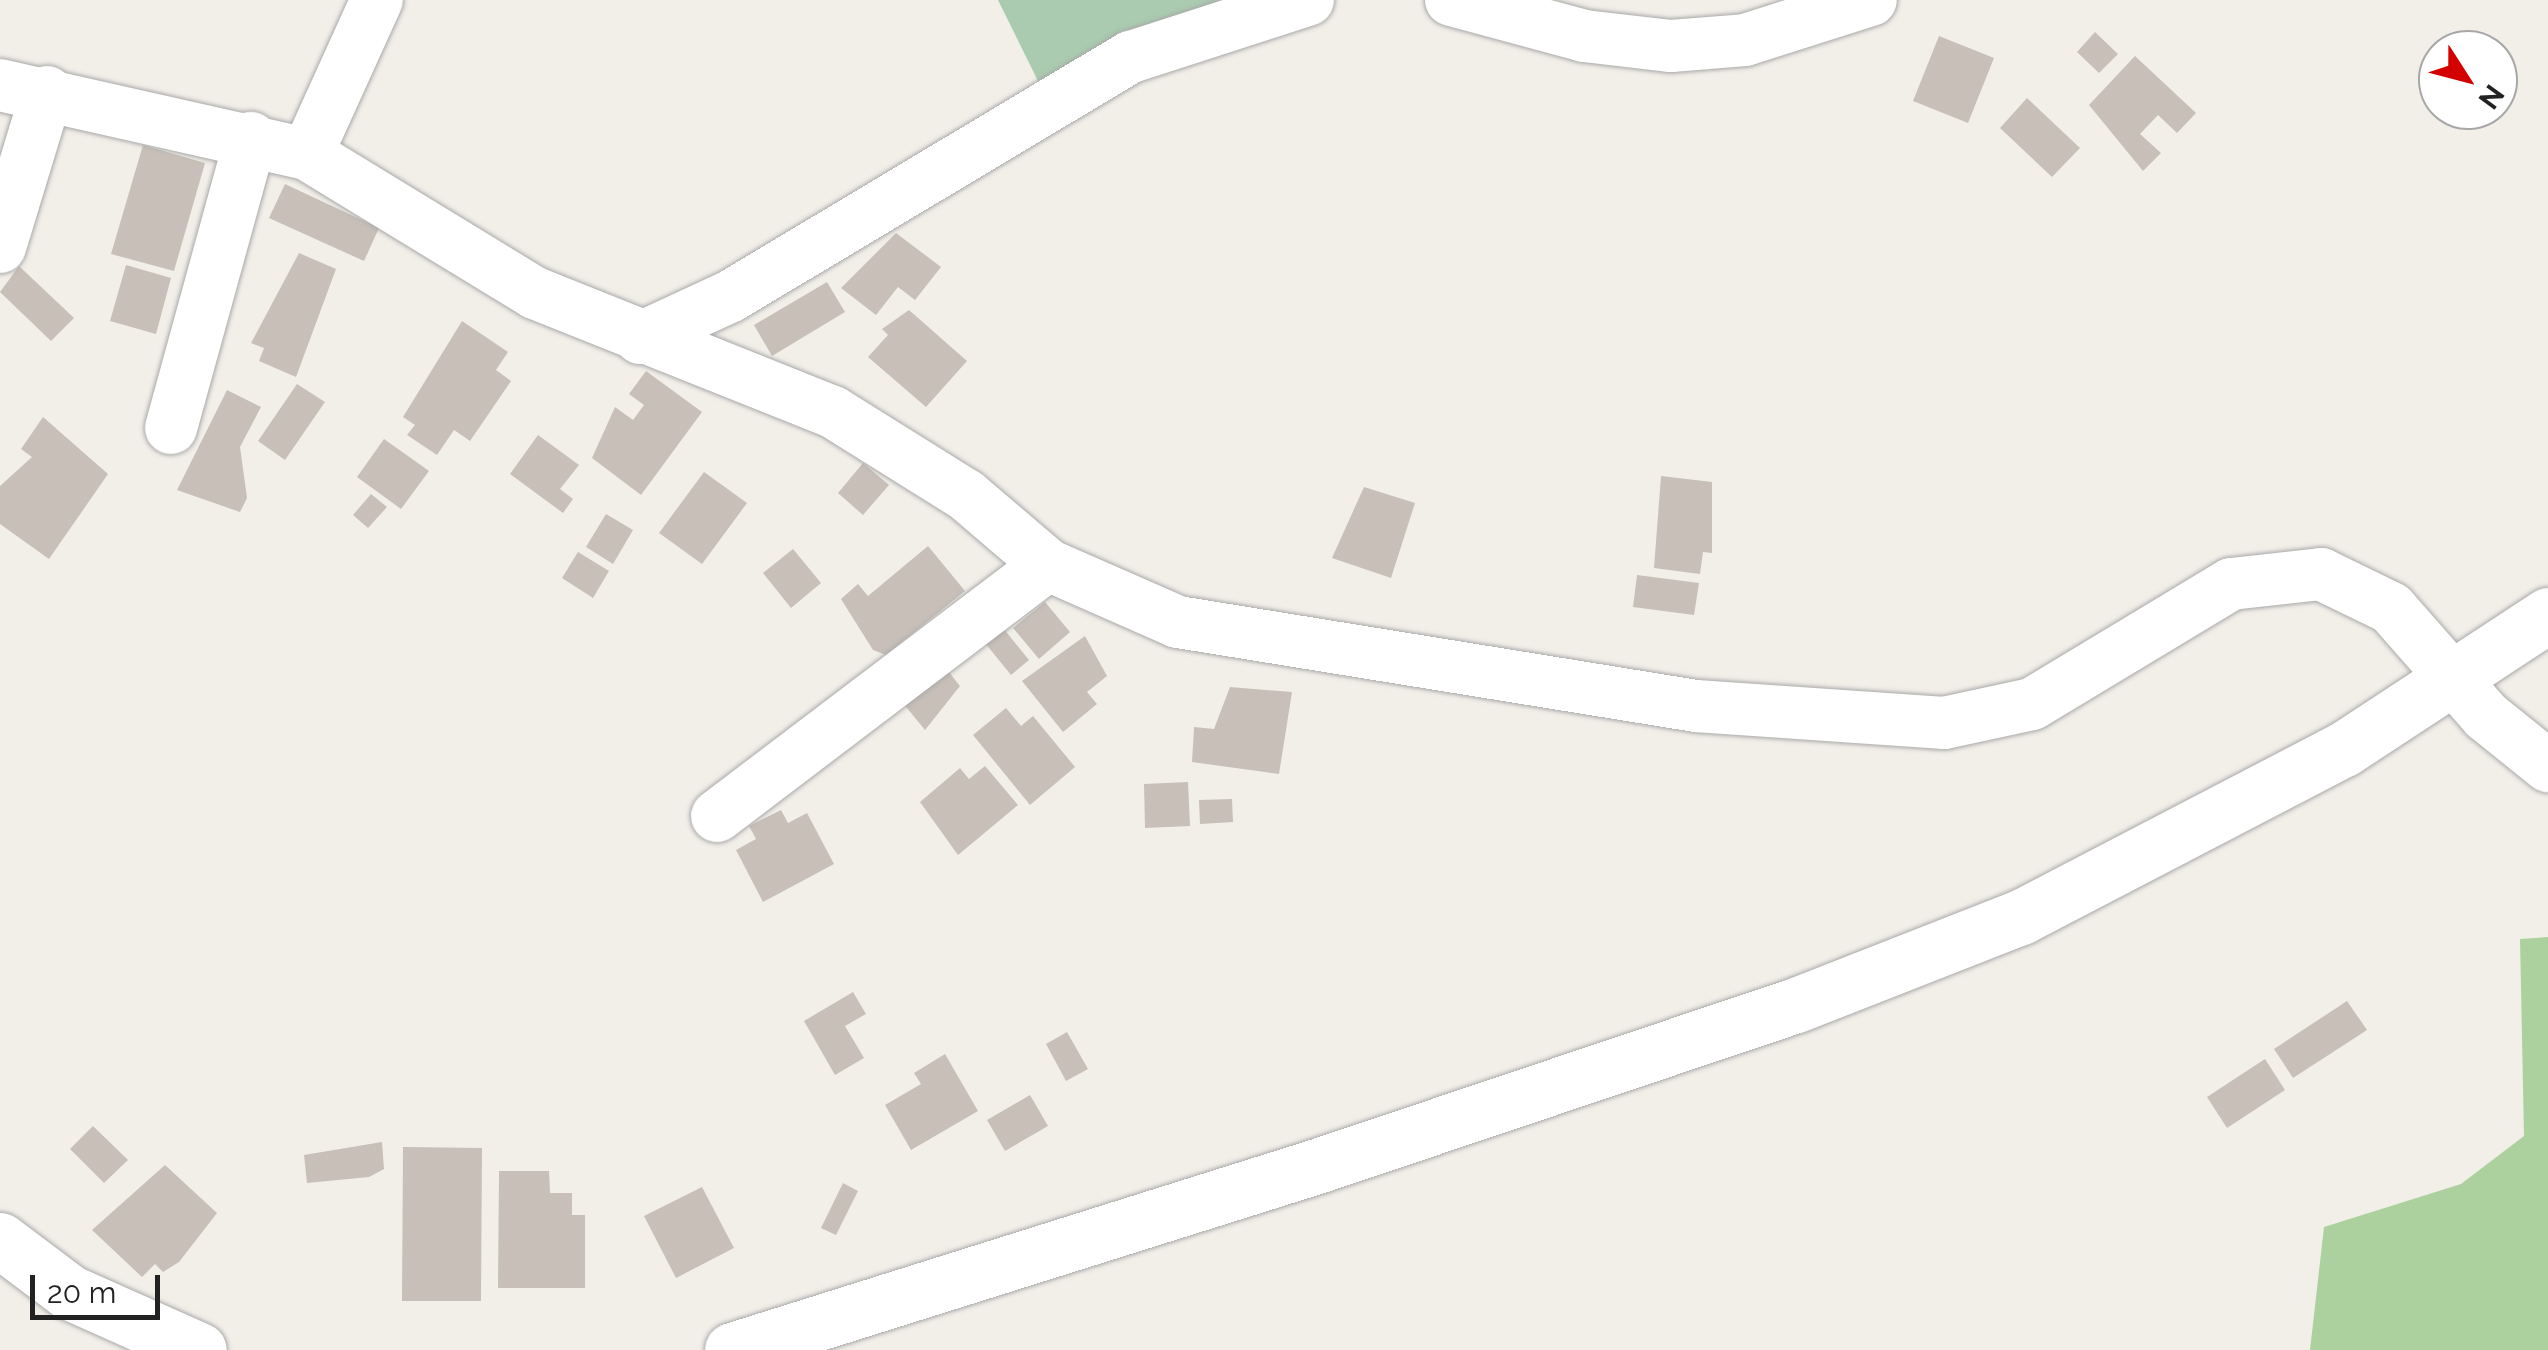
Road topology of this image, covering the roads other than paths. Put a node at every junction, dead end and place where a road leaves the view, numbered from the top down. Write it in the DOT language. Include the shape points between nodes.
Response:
graph roads {
  1 [pos="377,0"];
  2 [pos="1308,0"];
  3 [pos="1451,0"];
  4 [pos="1871,0"];
  5 [pos="24,88"];
  6 [pos="251,138"];
  7 [pos="307,154"];
  8 [pos="0,247"];
  9 [pos="640,338"];
  10 [pos="171,428"];
  11 [pos="1048,565"];
  12 [pos="2548,615"];
  13 [pos="2454,681"];
  14 [pos="2548,766"];
  15 [pos="717,816"];
  16 [pos="0,1240"];
  17 [pos="199,1350"];
  18 [pos="732,1350"];
  1 -- 7 [label="street"];
  2 -- 9 [label="street" via="1131,57 731,296"];
  3 -- 4 [label="street" via="1584,36 1671,46 1745,40"];
  5 -- 6 [label="street"];
  5 -- 8 [label="street"];
  6 -- 7 [label="street"];
  6 -- 10 [label="street"];
  7 -- 9 [label="street" via="535,293"];
  9 -- 11 [label="street" via="866,430 966,495"];
  11 -- 13 [label="street" via="1118,601 1246,638 1870,724 1944,723 2032,704 2232,584 2321,574 2391,608"];
  11 -- 15 [label="street"];
  12 -- 13 [label="street"];
  13 -- 14 [label="street"];
  13 -- 18 [label="street" via="2200,830 2021,917 1796,1005"];
  16 -- 17 [label="street" via="69,1292"];
}
